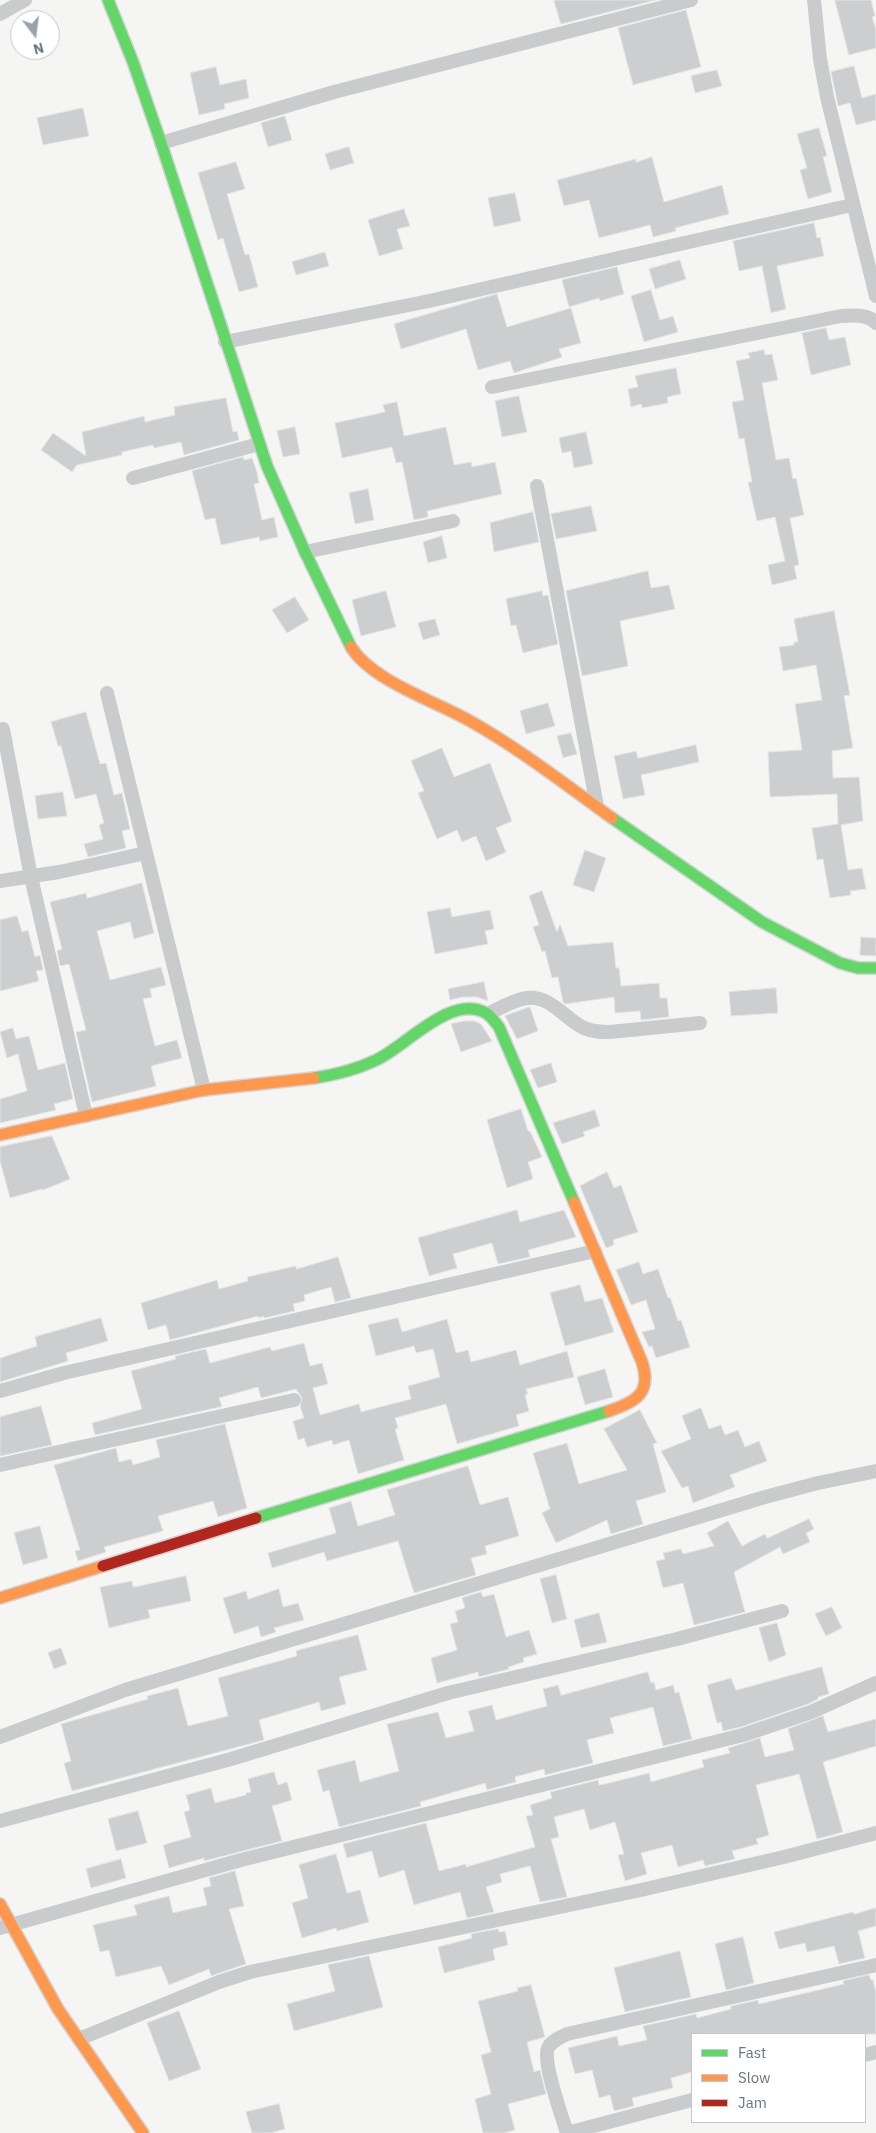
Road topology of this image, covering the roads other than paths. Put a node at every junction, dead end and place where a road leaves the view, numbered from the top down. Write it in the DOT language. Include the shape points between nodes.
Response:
graph roads {
  1 [pos="25,0"];
  2 [pos="688,0"];
  3 [pos="814,0"];
  4 [pos="105,2"];
  5 [pos="0,14"];
  6 [pos="161,143"];
  7 [pos="852,205"];
  8 [pos="876,296"];
  9 [pos="876,323"];
  10 [pos="225,342"];
  11 [pos="492,386"];
  12 [pos="259,444"];
  13 [pos="132,478"];
  14 [pos="537,486"];
  15 [pos="453,521"];
  16 [pos="305,552"];
  17 [pos="107,693"];
  18 [pos="3,729"];
  19 [pos="596,806"];
  20 [pos="146,853"];
  21 [pos="31,877"];
  22 [pos="0,881"];
  23 [pos="876,968"];
  24 [pos="488,1014"];
  25 [pos="700,1023"];
  26 [pos="204,1090"];
  27 [pos="86,1116"];
  28 [pos="0,1135"];
  29 [pos="595,1251"];
  30 [pos="0,1391"];
  31 [pos="294,1400"];
  32 [pos="0,1465"];
  33 [pos="876,1471"];
  34 [pos="0,1598"];
  35 [pos="782,1611"];
  36 [pos="876,1683"];
  37 [pos="0,1737"];
  38 [pos="0,1821"];
  39 [pos="876,1833"];
  40 [pos="0,1904"];
  41 [pos="6,1926"];
  42 [pos="876,1965"];
  43 [pos="79,2039"];
  44 [pos="691,2100"];
  45 [pos="143,2133"];
  46 [pos="567,2133"];
  1 -- 5 [label="street"];
  2 -- 6 [label="street" via="334,92"];
  3 -- 7 [label="street" via="827,97"];
  4 -- 6 [label="street" via="133,62"];
  6 -- 10 [label="street"];
  7 -- 8 [label="street"];
  7 -- 10 [label="street" via="429,301"];
  9 -- 11 [label="street" via="859,315 841,316"];
  10 -- 12 [label="street"];
  12 -- 13 [label="street"];
  12 -- 16 [label="street"];
  14 -- 19 [label="street"];
  15 -- 16 [label="street"];
  16 -- 19 [label="street" via="352,648 364,664 512,746"];
  17 -- 20 [label="street"];
  18 -- 21 [label="street"];
  19 -- 23 [label="street" via="762,922 840,963"];
  20 -- 21 [label="street"];
  20 -- 26 [label="street"];
  21 -- 22 [label="street"];
  21 -- 27 [label="street"];
  24 -- 25 [label="street" via="520,999 537,998 582,1027 596,1032"];
  24 -- 26 [label="street" via="478,1009 445,1014 375,1061 349,1070 316,1078"];
  24 -- 29 [label="street" via="498,1027"];
  26 -- 27 [label="street"];
  27 -- 28 [label="street"];
  29 -- 30 [label="street" via="64,1373"];
  29 -- 34 [label="street" via="645,1372 645,1390 631,1402"];
  31 -- 32 [label="street"];
  33 -- 37 [label="street" via="765,1497 125,1690"];
  35 -- 38 [label="street" via="448,1693 232,1759"];
  36 -- 41 [label="street" via="810,1712 743,1735 241,1860"];
  39 -- 43 [label="street" via="641,1890 268,1967 219,1982"];
  40 -- 41 [label="street"];
  41 -- 43 [label="street"];
  42 -- 46 [label="street" via="567,2034 555,2040 549,2046 547,2063"];
  43 -- 45 [label="street"];
  44 -- 46 [label="street"];
}
